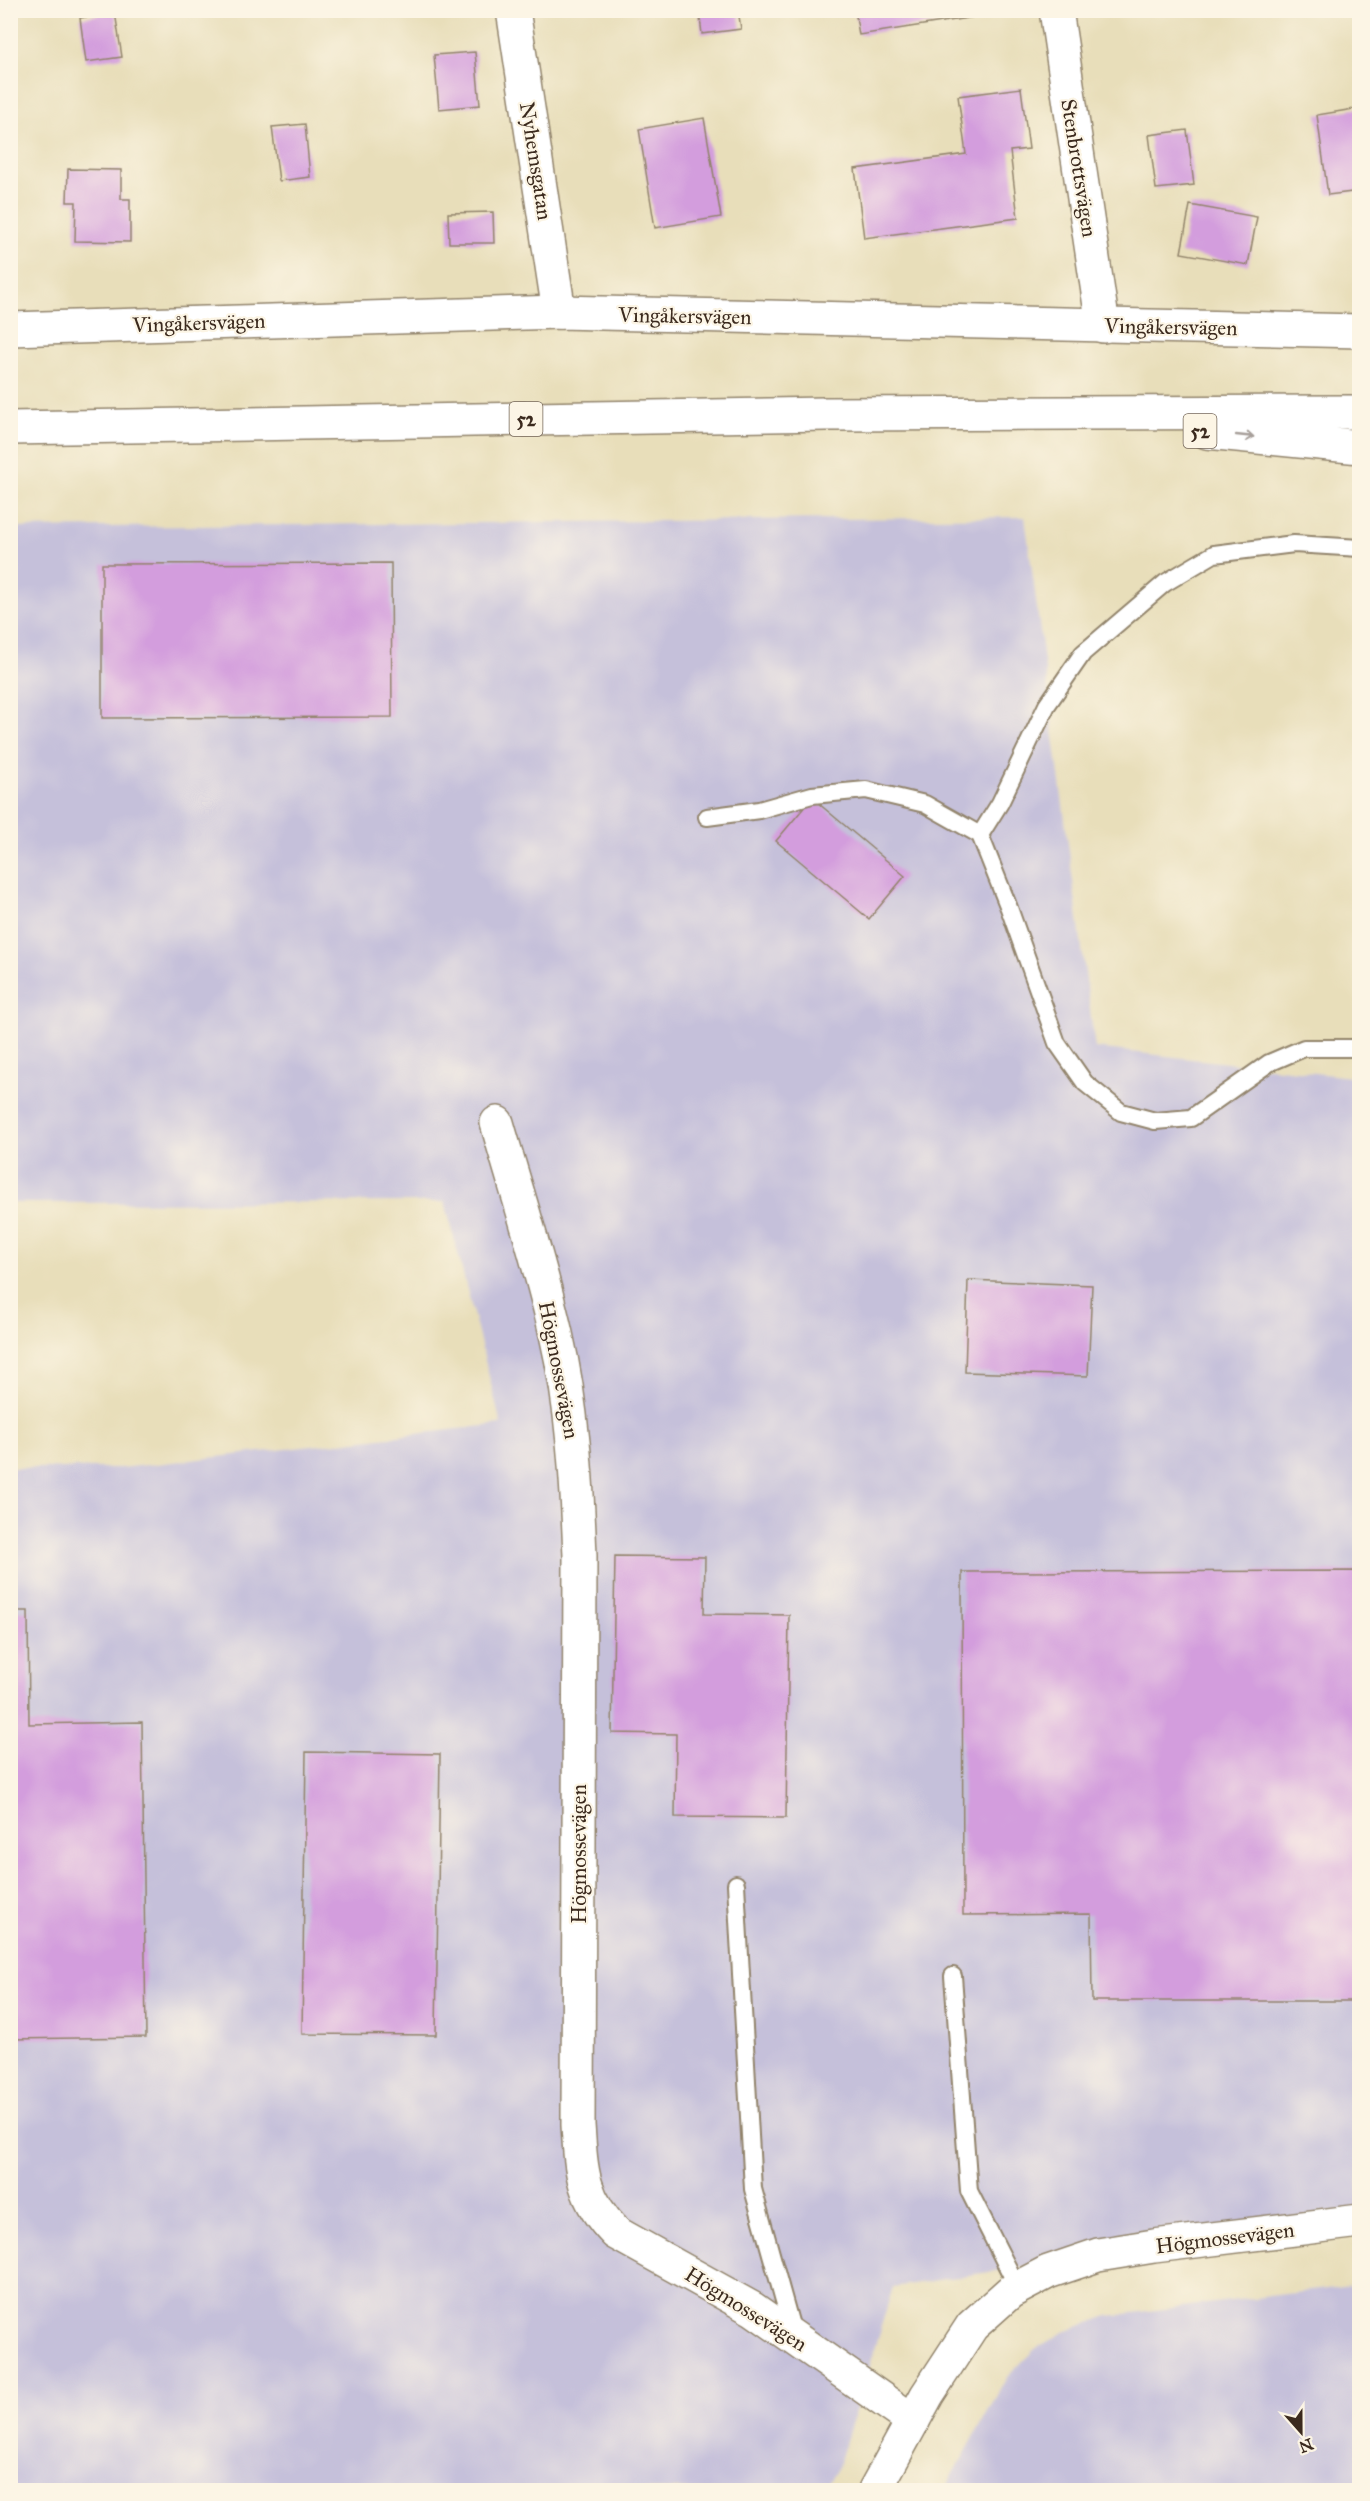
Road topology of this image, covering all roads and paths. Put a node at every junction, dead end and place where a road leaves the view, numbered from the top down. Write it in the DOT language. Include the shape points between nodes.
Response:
graph roads {
  1 [pos="513,10"];
  2 [pos="1056,10"];
  3 [pos="559,312"];
  4 [pos="1103,326"];
  5 [pos="10,328"];
  6 [pos="1359,331"];
  7 [pos="1359,412"];
  8 [pos="1041,415"];
  9 [pos="10,429"];
  10 [pos="1359,447"];
  11 [pos="1359,548"];
  12 [pos="707,817"];
  13 [pos="980,835"];
  14 [pos="1359,1048"];
  15 [pos="497,1123"];
  16 [pos="736,1884"];
  17 [pos="953,1976"];
  18 [pos="1359,2221"];
  19 [pos="1018,2288"];
  20 [pos="794,2337"];
  21 [pos="913,2421"];
  22 [pos="875,2490"];
  1 -- 3 [label="street, Nyhemsgatan"];
  2 -- 4 [label="street, Stenbrottsvägen"];
  3 -- 4 [label="street, Vingåkersvägen"];
  3 -- 5 [label="street, Vingåkersvägen"];
  4 -- 6 [label="street, Vingåkersvägen"];
  7 -- 8 [label="street, 52"];
  8 -- 9 [label="street, 52" via="814,415"];
  8 -- 10 [label="street, 52, one-way"];
  11 -- 13 [label="lane" via="1294,544 1215,555 1165,583 1083,652 1047,705 1000,803"];
  12 -- 13 [label="lane" via="759,810 812,795 866,790 925,804"];
  13 -- 14 [label="lane" via="1057,1043 1085,1083 1121,1112 1155,1121 1191,1118 1269,1063 1304,1048"];
  15 -- 20 [label="street, Högmossevägen" via="556,1334 577,1480 578,2125 585,2185 602,2219 616,2233 753,2309"];
  16 -- 20 [label="lane" via="753,2189"];
  17 -- 19 [label="lane" via="969,2191"];
  18 -- 19 [label="street, Högmossevägen" via="1098,2255 1048,2272"];
  19 -- 21 [label="street, Högmossevägen" via="972,2326"];
  20 -- 21 [label="street, Högmossevägen"];
  21 -- 22 [label="street, Högmossevägen"];
}
